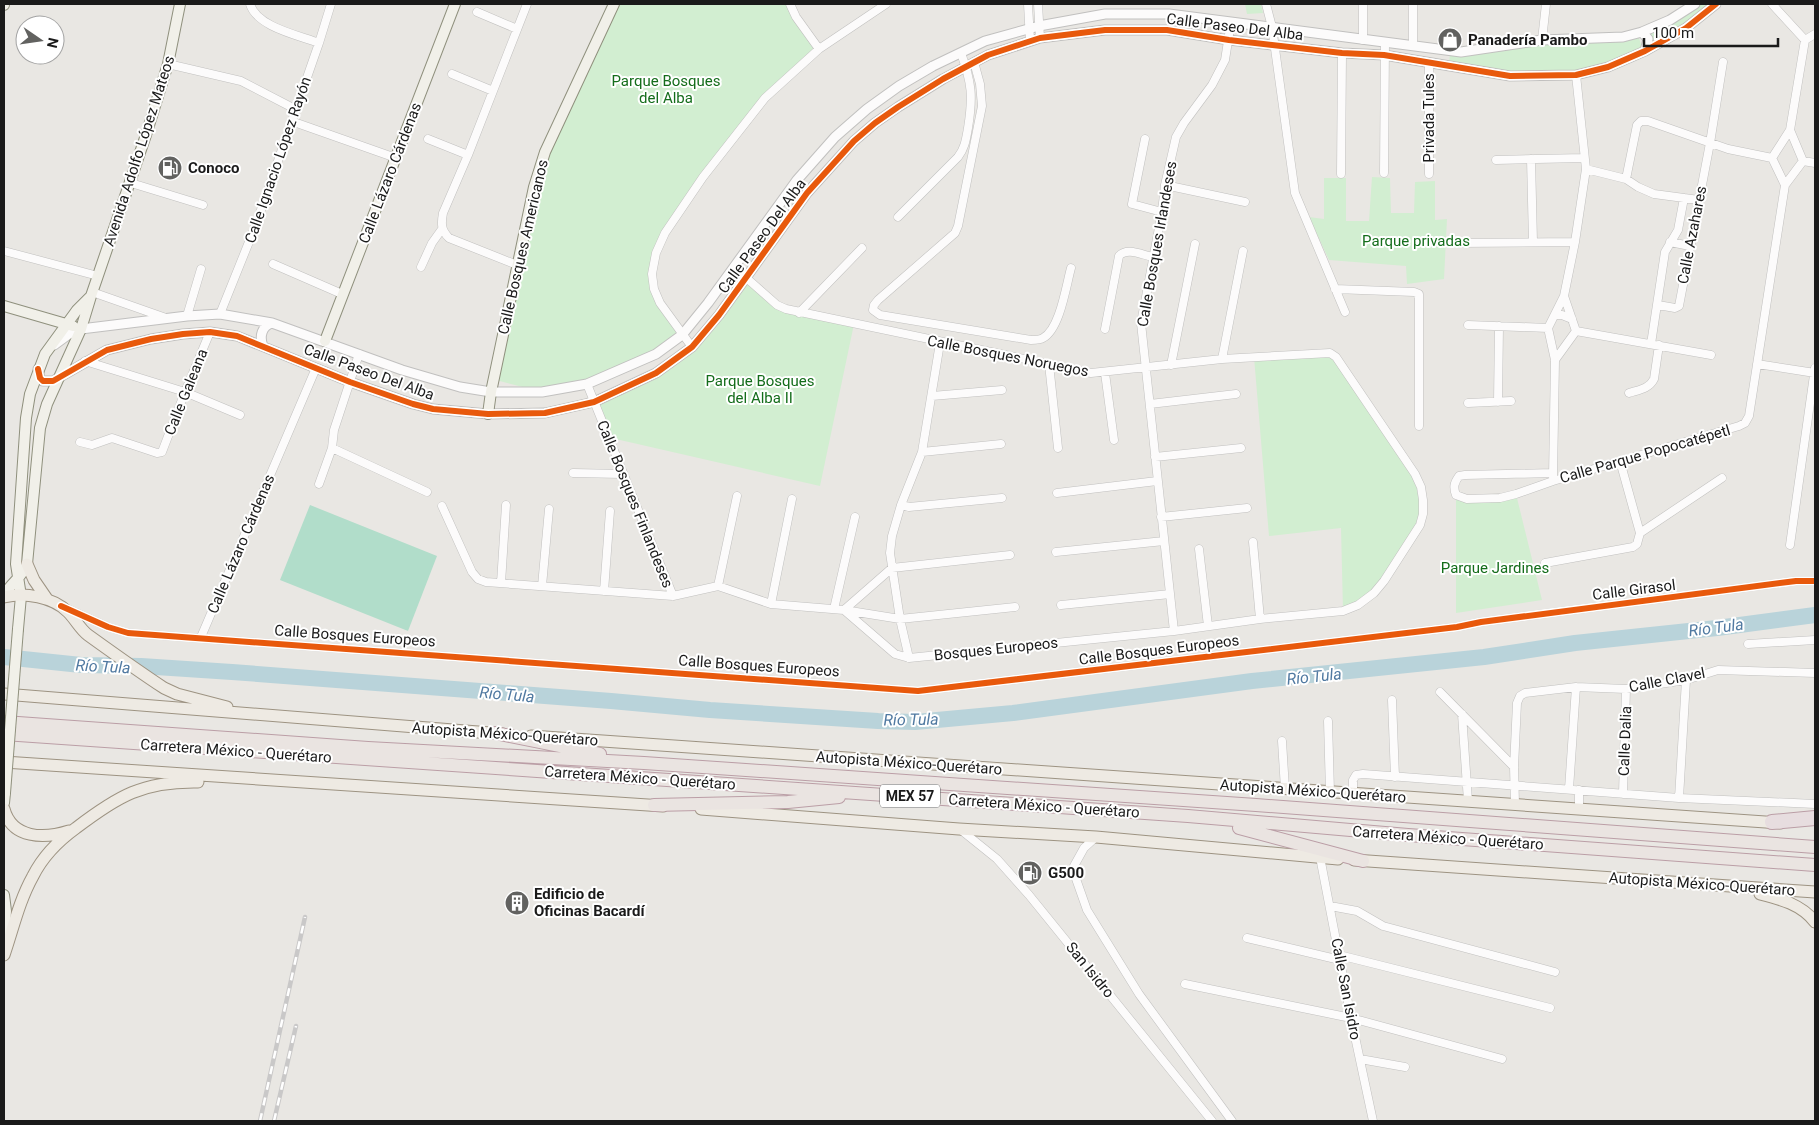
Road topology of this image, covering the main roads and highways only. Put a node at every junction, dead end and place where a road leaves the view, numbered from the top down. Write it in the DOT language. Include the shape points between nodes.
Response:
graph roads {
  1 [pos="180,4"];
  2 [pos="455,4"];
  3 [pos="614,4"];
  4 [pos="92,294"];
  5 [pos="4,306"];
  6 [pos="68,324"];
  7 [pos="81,329"];
  8 [pos="325,341"];
  9 [pos="488,414"];
  10 [pos="27,564"];
  11 [pos="19,578"];
  12 [pos="21,596"];
  13 [pos="4,597"];
  14 [pos="47,599"];
  15 [pos="4,694"];
  16 [pos="257,715"];
  17 [pos="4,722"];
  18 [pos="495,733"];
  19 [pos="4,734"];
  20 [pos="4,762"];
  21 [pos="644,763"];
  22 [pos="262,780"];
  23 [pos="5,792"];
  24 [pos="866,793"];
  25 [pos="4,803"];
  26 [pos="654,805"];
  27 [pos="4,809"];
  28 [pos="1188,816"];
  29 [pos="1815,818"];
  30 [pos="1772,822"];
  31 [pos="1815,825"];
  32 [pos="77,827"];
  33 [pos="1815,847"];
  34 [pos="1363,861"];
  35 [pos="1815,865"];
  36 [pos="1729,886"];
  37 [pos="1815,892"];
  38 [pos="4,895"];
  39 [pos="1815,922"];
  40 [pos="4,948"];
  41 [pos="4,955"];
  1 -- 4 [label="main road, Avenida Adolfo López Mateos" via="168,64"];
  2 -- 8 [label="main road, Calle Lázaro Cárdenas"];
  3 -- 9 [label="main road, Calle Bosques Americanos" via="545,152 534,187"];
  4 -- 6 [label="main road, Avenida Adolfo López Mateos"];
  4 -- 7 [label="main road, Avenida Adolfo López Mateos"];
  5 -- 6 [label="main road"];
  6 -- 7 [label="main road"];
  6 -- 11 [label="main road, Avenida Adolfo López Mateos" via="45,354 30,394 16,564"];
  7 -- 10 [label="main road, Avenida Adolfo López Mateos" via="47,404 40,428"];
  10 -- 11 [label="main road"];
  10 -- 14 [label="main road"];
  11 -- 12 [label="main road, Avenida Adolfo López Mateos"];
  11 -- 13 [label="main road"];
  12 -- 13 [label="main road"];
  12 -- 14 [label="main road"];
  12 -- 23 [label="main road, bridge"];
  14 -- 16 [label="main road" via="61,606 87,634 158,684 177,694"];
  15 -- 16 [label="main road, Autopista México-Querétaro"];
  16 -- 18 [label="main road, Autopista México-Querétaro"];
  17 -- 21 [label="highway, Carretera México - Querétaro / MEX 57" via="368,748"];
  18 -- 21 [label="highway"];
  18 -- 30 [label="main road, Autopista México-Querétaro"];
  19 -- 24 [label="highway, Carretera México - Querétaro / MEX 57"];
  20 -- 22 [label="main road, Autopista México-Querétaro"];
  21 -- 33 [label="highway, Carretera México - Querétaro / MEX 57"];
  22 -- 26 [label="main road, Autopista México-Querétaro"];
  22 -- 32 [label="main road" via="184,782 145,788 105,806"];
  23 -- 25 [label="main road"];
  24 -- 26 [label="highway" via="798,801"];
  24 -- 28 [label="highway, Carretera México - Querétaro / MEX 57"];
  26 -- 34 [label="main road, Autopista México-Querétaro" via="1096,837"];
  27 -- 32 [label="main road" via="11,824 30,835 52,836"];
  28 -- 34 [label="highway"];
  28 -- 35 [label="highway, Carretera México - Querétaro / MEX 57"];
  29 -- 30 [label="highway"];
  30 -- 31 [label="main road, Autopista México-Querétaro"];
  32 -- 41 [label="main road" via="51,850 33,876"];
  34 -- 36 [label="main road, Autopista México-Querétaro"];
  36 -- 37 [label="main road, Autopista México-Querétaro"];
  36 -- 39 [label="main road" via="1786,901 1804,910"];
  38 -- 40 [label="main road"];
}
